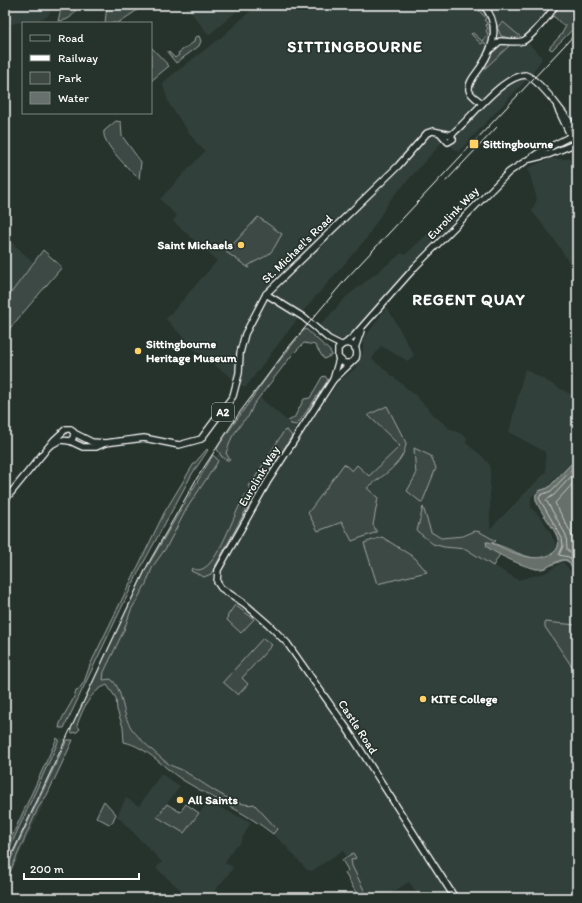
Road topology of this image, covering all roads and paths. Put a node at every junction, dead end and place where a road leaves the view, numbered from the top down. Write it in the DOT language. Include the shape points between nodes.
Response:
graph roads {
  1 [pos="483,5"];
  2 [pos="555,5"];
  3 [pos="494,26"];
  4 [pos="506,41"];
  5 [pos="491,49"];
  6 [pos="476,98"];
  7 [pos="482,103"];
  8 [pos="556,105"];
  9 [pos="474,112"];
  10 [pos="577,133"];
  11 [pos="571,136"];
  12 [pos="576,143"];
  13 [pos="530,158"];
  14 [pos="266,294"];
  15 [pos="364,324"];
  16 [pos="329,339"];
  17 [pos="344,344"];
  18 [pos="355,348"];
  19 [pos="337,352"];
  20 [pos="339,360"];
  21 [pos="349,363"];
  22 [pos="333,380"];
  23 [pos="74,433"];
  24 [pos="66,438"];
  25 [pos="108,443"];
  26 [pos="5,500"];
  27 [pos="221,588"];
  28 [pos="455,898"];
  1 -- 3 [label="main road" via="491,14"];
  2 -- 4 [label="main road" via="525,40"];
  3 -- 4 [label="main road" via="498,35"];
  3 -- 5 [label="main road"];
  4 -- 5 [label="main road" via="497,43"];
  5 -- 6 [label="main road" via="470,85 470,92"];
  6 -- 7 [label="main road"];
  6 -- 9 [label="main road"];
  7 -- 8 [label="main road, St. Michael's Road" via="509,82 525,75"];
  7 -- 9 [label="main road, St. Michael's Road / A2"];
  8 -- 10 [label="main road"];
  8 -- 11 [label="main road"];
  9 -- 14 [label="main road, St. Michael's Road / A2" via="451,136 433,131 427,133 398,166"];
  10 -- 11 [label="main road, Eurolink Way"];
  11 -- 12 [label="main road"];
  11 -- 13 [label="main road, Eurolink Way"];
  12 -- 13 [label="main road, Eurolink Way" via="550,154"];
  13 -- 15 [label="main road, Eurolink Way" via="509,172 494,187 415,267"];
  14 -- 16 [label="main road" via="303,317"];
  14 -- 25 [label="main road, St. Michael's Road / A2" via="245,334 233,396 201,439 179,445 144,438"];
  15 -- 17 [label="main road, Eurolink Way"];
  15 -- 18 [label="main road, Eurolink Way"];
  16 -- 17 [label="main road"];
  16 -- 19 [label="main road"];
  17 -- 18 [label="main road" via="351,344"];
  17 -- 19 [label="main road"];
  18 -- 21 [label="main road" via="356,358"];
  19 -- 20 [label="main road"];
  20 -- 21 [label="main road"];
  20 -- 22 [label="main road, Eurolink Way"];
  21 -- 22 [label="main road, Eurolink Way"];
  22 -- 27 [label="main road, Eurolink Way" via="268,481 218,570 217,582"];
  23 -- 24 [label="main road" via="74,437"];
  23 -- 24 [label="main road" via="68,428 63,431"];
  23 -- 25 [label="main road, St. Michael's Road / A2" via="92,442"];
  24 -- 25 [label="main road, St. Michael's Road / A2" via="83,447 96,447"];
  24 -- 26 [label="main road" via="54,440"];
  27 -- 28 [label="main road, Castle Road" via="249,608 286,643 346,727"];
}
